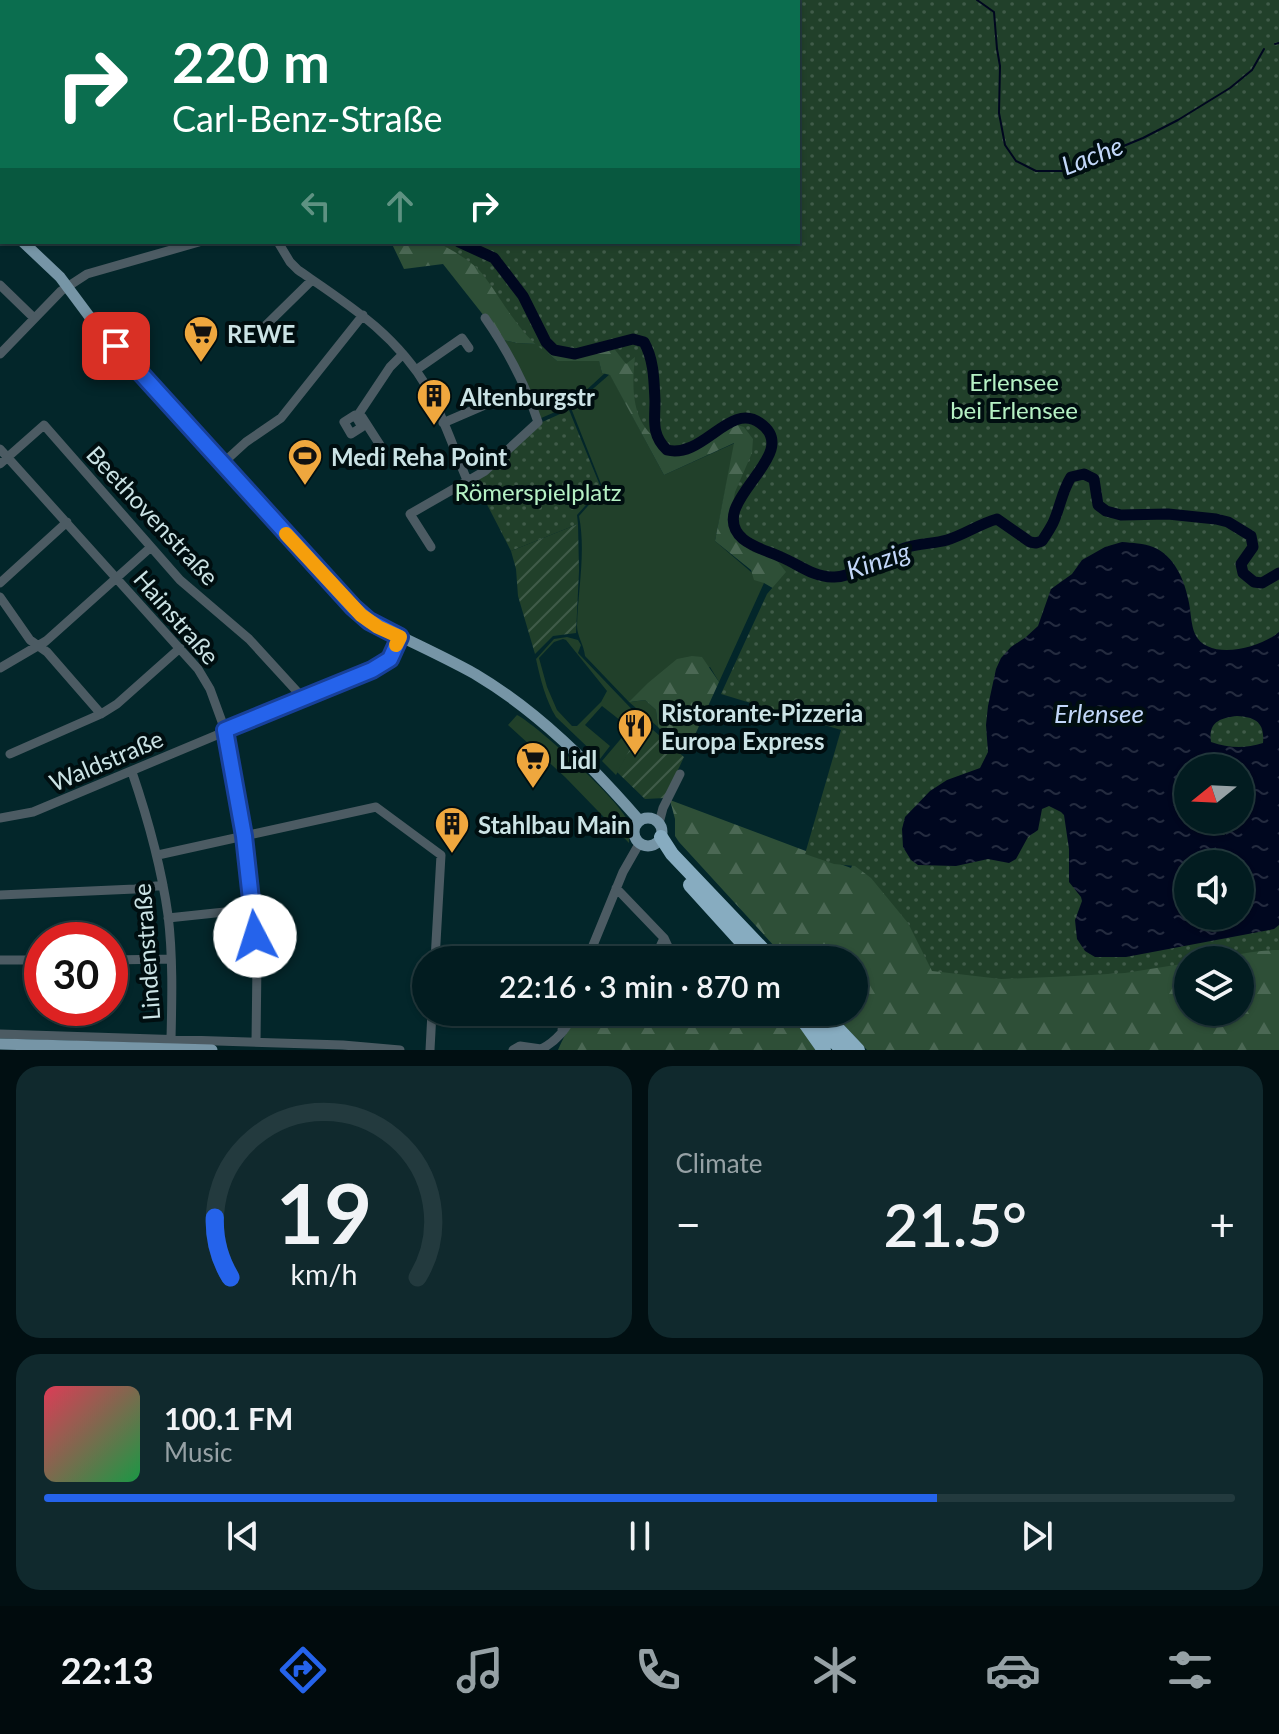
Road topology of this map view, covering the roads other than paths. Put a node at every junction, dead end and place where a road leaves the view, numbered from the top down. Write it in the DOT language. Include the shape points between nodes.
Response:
graph roads {
  1 [pos="25,244"];
  2 [pos="192,244"];
  3 [pos="279,244"];
  4 [pos="312,280"];
  5 [pos="0,285"];
  6 [pos="66,287"];
  7 [pos="363,315"];
  8 [pos="34,318"];
  9 [pos="485,318"];
  10 [pos="246,337"];
  11 [pos="469,348"];
  12 [pos="0,354"];
  13 [pos="403,354"];
  14 [pos="416,370"];
  15 [pos="494,401"];
  16 [pos="443,423"];
  17 [pos="380,445"];
  18 [pos="0,449"];
  19 [pos="4,460"];
  20 [pos="223,463"];
  21 [pos="467,480"];
  22 [pos="67,522"];
  23 [pos="151,547"];
  24 [pos="431,547"];
  25 [pos="116,578"];
  26 [pos="0,583"];
  27 [pos="0,597"];
  28 [pos="400,637"];
  29 [pos="40,646"];
  30 [pos="180,648"];
  31 [pos="0,668"];
  32 [pos="303,698"];
  33 [pos="101,714"];
  34 [pos="225,730"];
  35 [pos="10,754"];
  36 [pos="132,772"];
  37 [pos="680,774"];
  38 [pos="0,818"];
  39 [pos="639,820"];
  40 [pos="652,834"];
  41 [pos="244,836"];
  42 [pos="158,855"];
  43 [pos="163,885"];
  44 [pos="616,888"];
  45 [pos="0,895"];
  46 [pos="253,909"];
  47 [pos="168,918"];
  48 [pos="664,938"];
  49 [pos="436,946"];
  50 [pos="593,946"];
  51 [pos="660,946"];
  52 [pos="668,946"];
  53 [pos="745,946"];
  54 [pos="760,946"];
  55 [pos="171,959"];
  56 [pos="0,960"];
  57 [pos="24,960"];
  58 [pos="128,960"];
  59 [pos="431,1026"];
  60 [pos="563,1026"];
  61 [pos="566,1026"];
  62 [pos="808,1026"];
  63 [pos="820,1026"];
  64 [pos="835,1026"];
  65 [pos="562,1030"];
  66 [pos="0,1034"];
  67 [pos="171,1039"];
  68 [pos="256,1042"];
  69 [pos="0,1044"];
  70 [pos="212,1050"];
  71 [pos="400,1050"];
  72 [pos="430,1050"];
  73 [pos="513,1050"];
  74 [pos="541,1050"];
  75 [pos="824,1050"];
  76 [pos="842,1050"];
  77 [pos="858,1050"];
  1 -- 6 [label="main road"];
  2 -- 6 [label="street" via="87,274"];
  3 -- 4 [label="street"];
  4 -- 7 [label="street"];
  4 -- 10 [label="street" via="258,333"];
  5 -- 8 [label="street"];
  6 -- 8 [label="street"];
  6 -- 20 [label="main road"];
  7 -- 13 [label="street"];
  7 -- 20 [label="street" via="281,418"];
  8 -- 12 [label="street"];
  9 -- 21 [label="street" via="515,363 538,422 485,471"];
  11 -- 14 [label="street" via="462,338"];
  13 -- 14 [label="street"];
  13 -- 17 [label="street" via="358,416"];
  14 -- 16 [label="street"];
  15 -- 16 [label="street"];
  16 -- 21 [label="street"];
  18 -- 19 [label="street, Hainstraße"];
  19 -- 22 [label="street, Hainstraße"];
  19 -- 23 [label="street, Beethovenstraße" via="44,425"];
  20 -- 28 [label="main road" via="353,607"];
  21 -- 24 [label="street" via="410,514"];
  22 -- 25 [label="street, Hainstraße"];
  22 -- 26 [label="street"];
  23 -- 25 [label="street"];
  23 -- 32 [label="street, Beethovenstraße"];
  25 -- 29 [label="street"];
  25 -- 30 [label="street, Hainstraße"];
  27 -- 29 [label="street"];
  28 -- 32 [label="street, Waldstraße" via="390,659"];
  28 -- 39 [label="main road" via="464,668 515,701 580,756"];
  29 -- 31 [label="street"];
  29 -- 33 [label="street"];
  30 -- 33 [label="street"];
  30 -- 34 [label="street, Hainstraße" via="205,679"];
  32 -- 34 [label="street, Waldstraße"];
  33 -- 35 [label="street"];
  34 -- 36 [label="street, Waldstraße"];
  34 -- 41 [label="street, Hainstraße"];
  36 -- 38 [label="street, Waldstraße" via="33,812"];
  36 -- 42 [label="street, Lindenstraße"];
  37 -- 40 [label="street"];
  39 -- 40 [label="main road" via="646,817"];
  39 -- 40 [label="main road" via="633,833"];
  40 -- 44 [label="street" via="626,864"];
  40 -- 53 [label="highway" via="659,850"];
  40 -- 54 [label="highway"];
  41 -- 42 [label="street"];
  41 -- 46 [label="street, Hainstraße"];
  41 -- 49 [label="street" via="376,807 441,855"];
  42 -- 43 [label="street, Lindenstraße"];
  43 -- 45 [label="street"];
  43 -- 47 [label="street, Lindenstraße"];
  44 -- 48 [label="street"];
  44 -- 50 [label="street"];
  46 -- 47 [label="street"];
  46 -- 68 [label="street, Hainstraße"];
  47 -- 55 [label="street, Lindenstraße"];
  48 -- 51 [label="street"];
  48 -- 52 [label="street"];
  55 -- 58 [label="street"];
  55 -- 67 [label="street, Lindenstraße"];
  56 -- 57 [label="street"];
  59 -- 72 [label="street"];
  60 -- 65 [label="street"];
  61 -- 65 [label="street"];
  62 -- 75 [label="highway"];
  63 -- 76 [label="highway"];
  64 -- 77 [label="highway"];
  65 -- 74 [label="street"];
  66 -- 67 [label="street"];
  67 -- 68 [label="street"];
  68 -- 71 [label="street"];
  69 -- 70 [label="main road"];
  73 -- 74 [label="street"];
}
